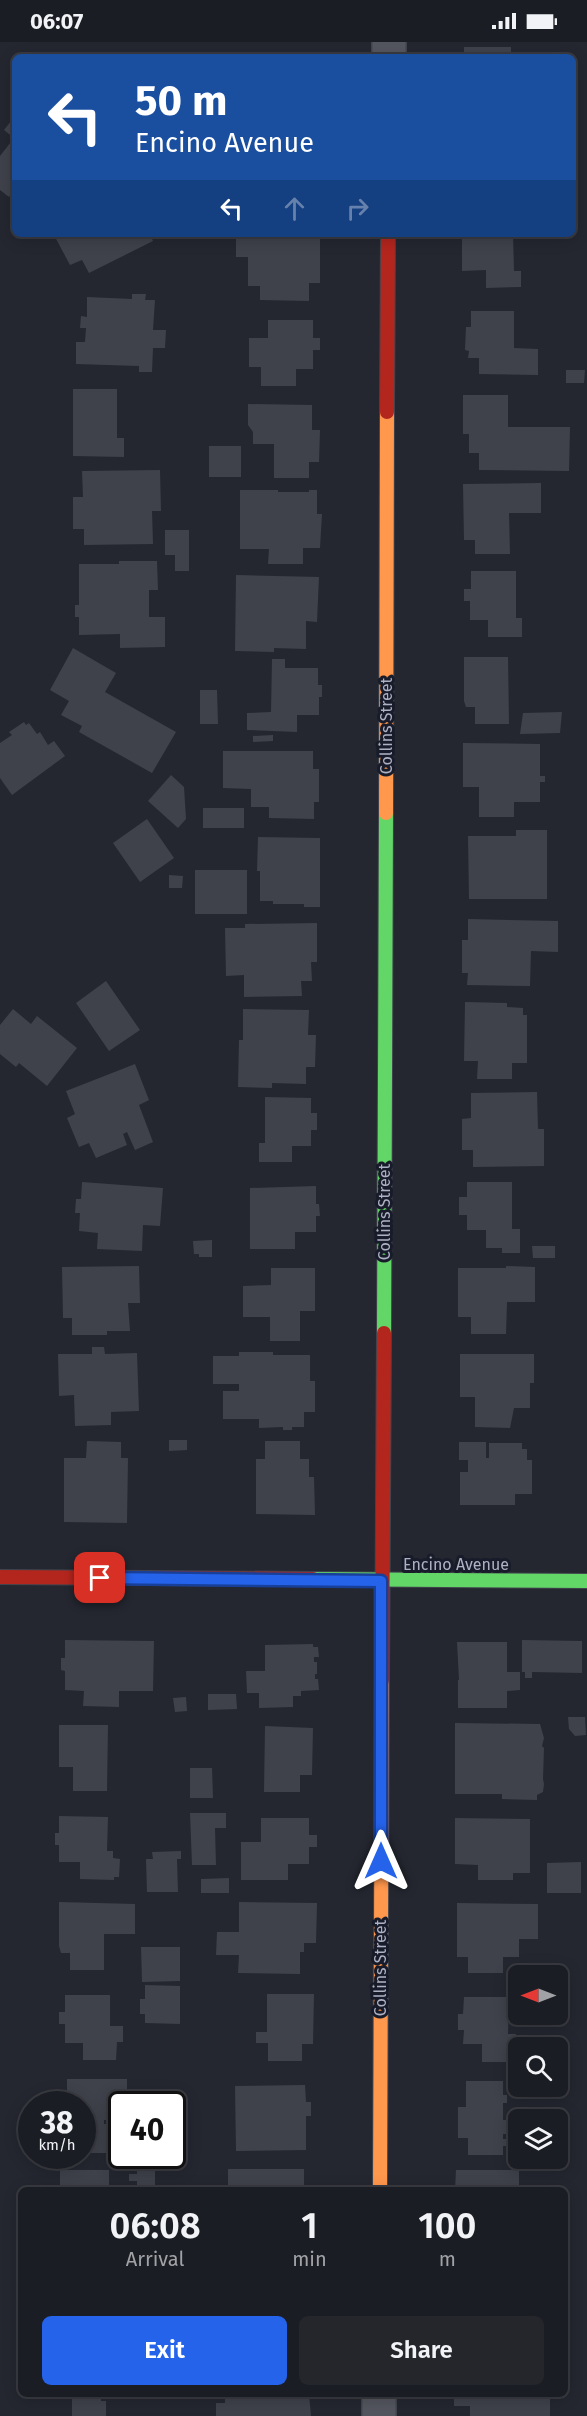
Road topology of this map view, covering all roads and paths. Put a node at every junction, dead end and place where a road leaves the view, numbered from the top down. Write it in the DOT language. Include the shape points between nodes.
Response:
graph roads {
  1 [pos="388,237"];
  2 [pos="0,1576"];
  3 [pos="381,1581"];
  4 [pos="587,1581"];
  5 [pos="380,2187"];
  6 [pos="379,2397"];
  7 [pos="379,2416"];
  1 -- 3 [label="street, Collins Street"];
  2 -- 3 [label="street, Encino Avenue"];
  3 -- 4 [label="street, Encino Avenue"];
  3 -- 5 [label="street, Collins Street"];
  6 -- 7 [label="street"];
}
